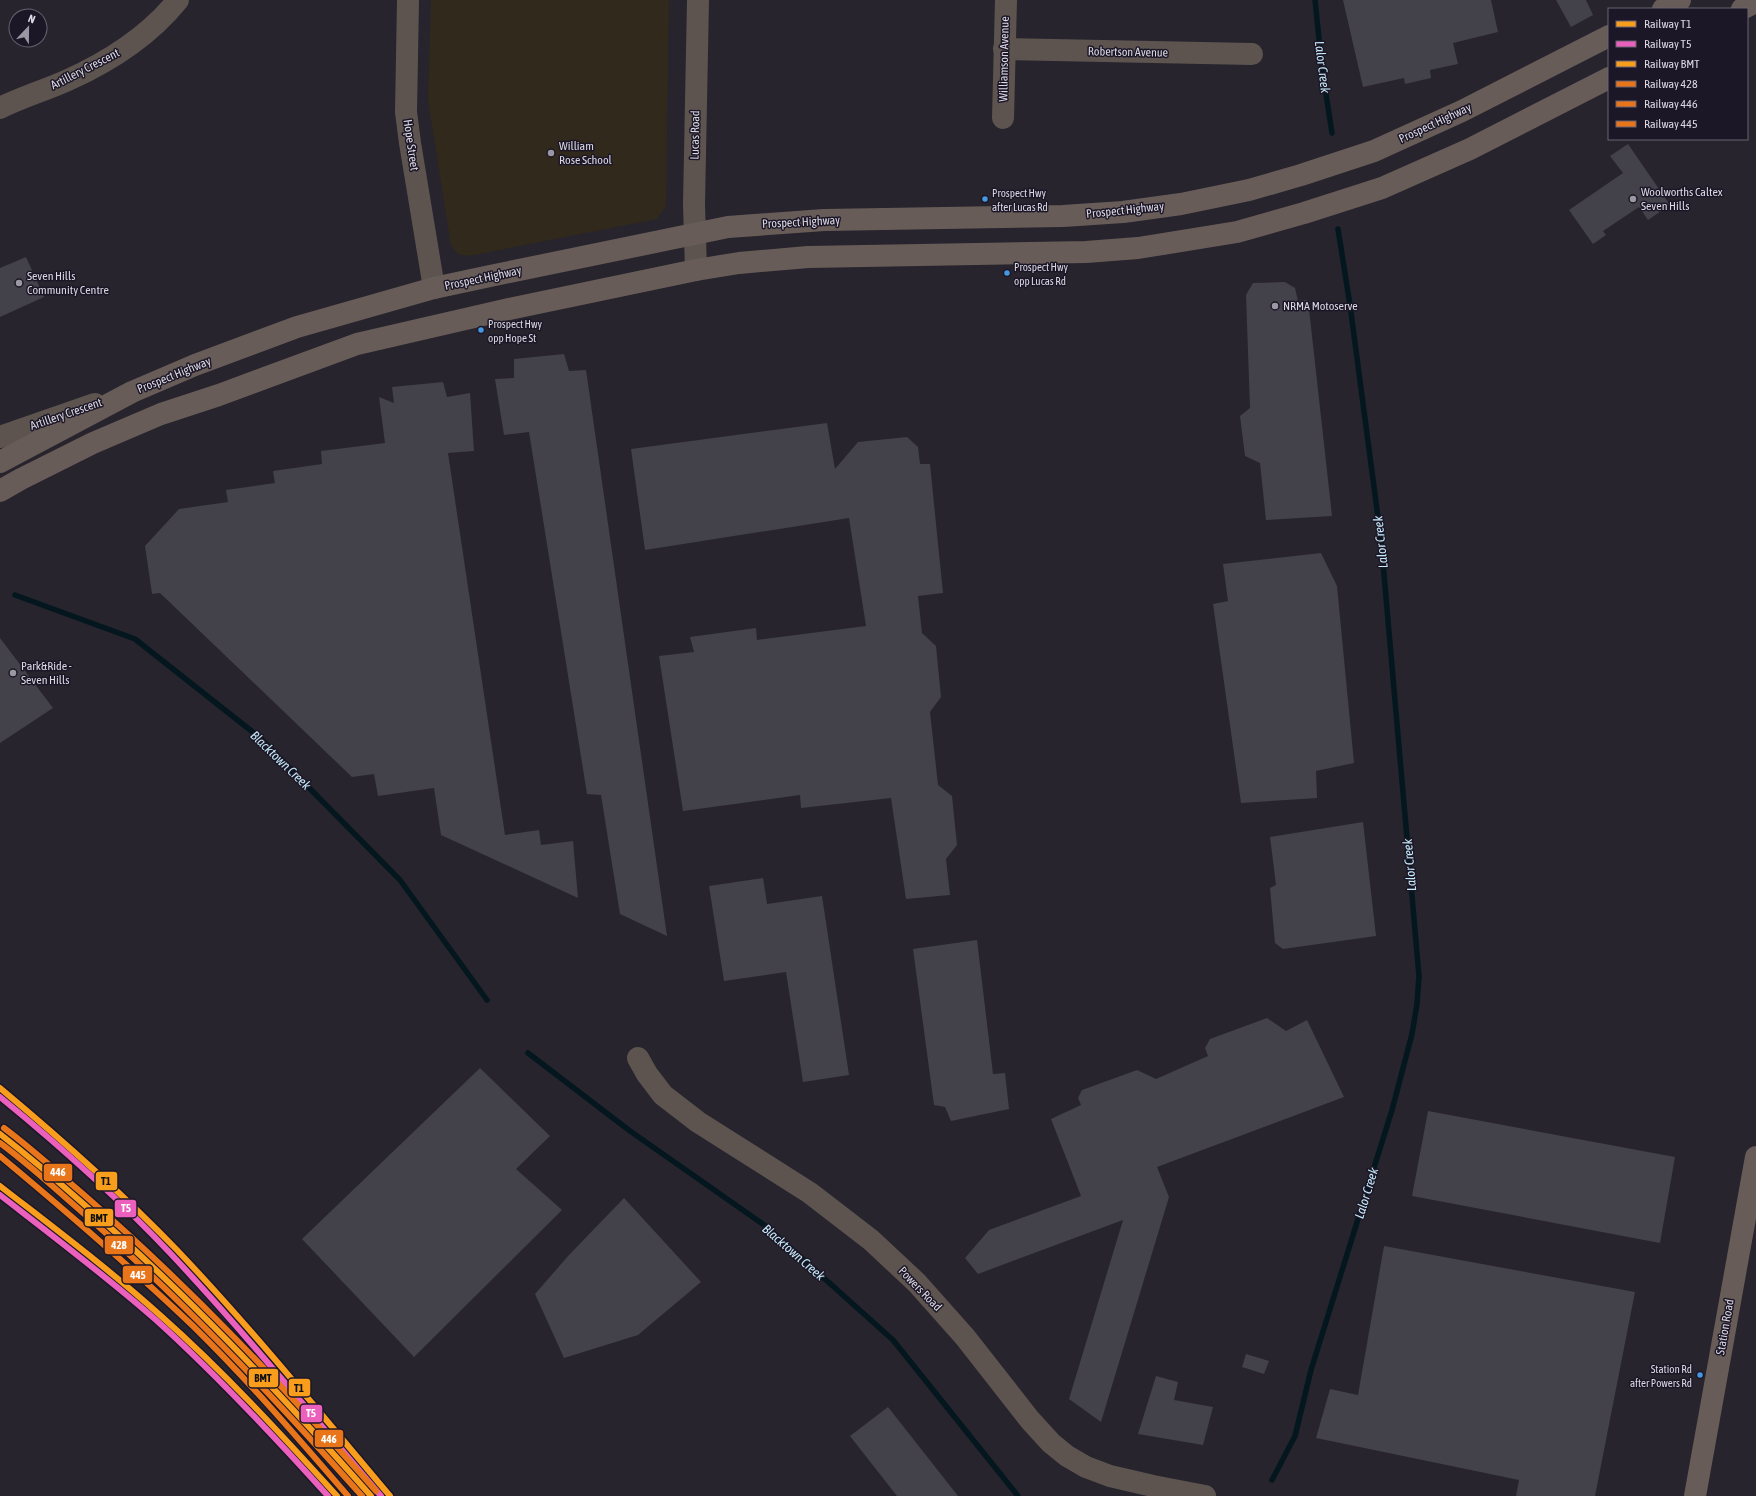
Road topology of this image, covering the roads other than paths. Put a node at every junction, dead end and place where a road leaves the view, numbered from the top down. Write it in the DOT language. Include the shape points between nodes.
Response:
graph roads {
  1 [pos="178,0"];
  2 [pos="408,0"];
  3 [pos="698,0"];
  4 [pos="1006,0"];
  5 [pos="1680,0"];
  6 [pos="1756,2"];
  7 [pos="1665,8"];
  8 [pos="1744,8"];
  9 [pos="1608,37"];
  10 [pos="1004,49"];
  11 [pos="1252,54"];
  12 [pos="1608,79"];
  13 [pos="3,101"];
  14 [pos="1003,118"];
  15 [pos="695,234"];
  16 [pos="696,270"];
  17 [pos="434,288"];
  18 [pos="132,392"];
  19 [pos="0,437"];
  20 [pos="0,462"];
  21 [pos="0,491"];
  22 [pos="638,1058"];
  23 [pos="1756,1157"];
  24 [pos="1205,1496"];
  25 [pos="1695,1496"];
  1 -- 13 [label="street, Artillery Crescent" via="167,14 142,36 111,58 68,80"];
  2 -- 17 [label="street, Hope Street" via="406,112"];
  3 -- 15 [label="street, Lucas Road"];
  4 -- 10 [label="street, Williamson Avenue"];
  5 -- 7 [label="main road"];
  6 -- 8 [label="main road"];
  9 -- 15 [label="main road, Prospect Highway" via="1462,111 1374,151 1249,190 1181,204 1123,212 1063,216 824,220 728,227"];
  10 -- 11 [label="street, Robertson Avenue"];
  10 -- 14 [label="street, Williamson Avenue"];
  12 -- 16 [label="main road" via="1470,150 1382,188 1237,232 1138,248 1086,252 808,257"];
  15 -- 16 [label="street, Lucas Road"];
  15 -- 17 [label="main road, Prospect Highway"];
  16 -- 21 [label="main road" via="357,344 161,414 92,443"];
  17 -- 18 [label="main road, Prospect Highway" via="297,327 195,365"];
  18 -- 19 [label="street, Artillery Crescent"];
  18 -- 20 [label="main road, Prospect Highway"];
  22 -- 24 [label="street, Powers Road" via="663,1095 698,1122 810,1193 871,1240 917,1283 965,1337 1030,1420 1067,1456 1110,1476"];
  23 -- 25 [label="main road, Station Road"];
}
